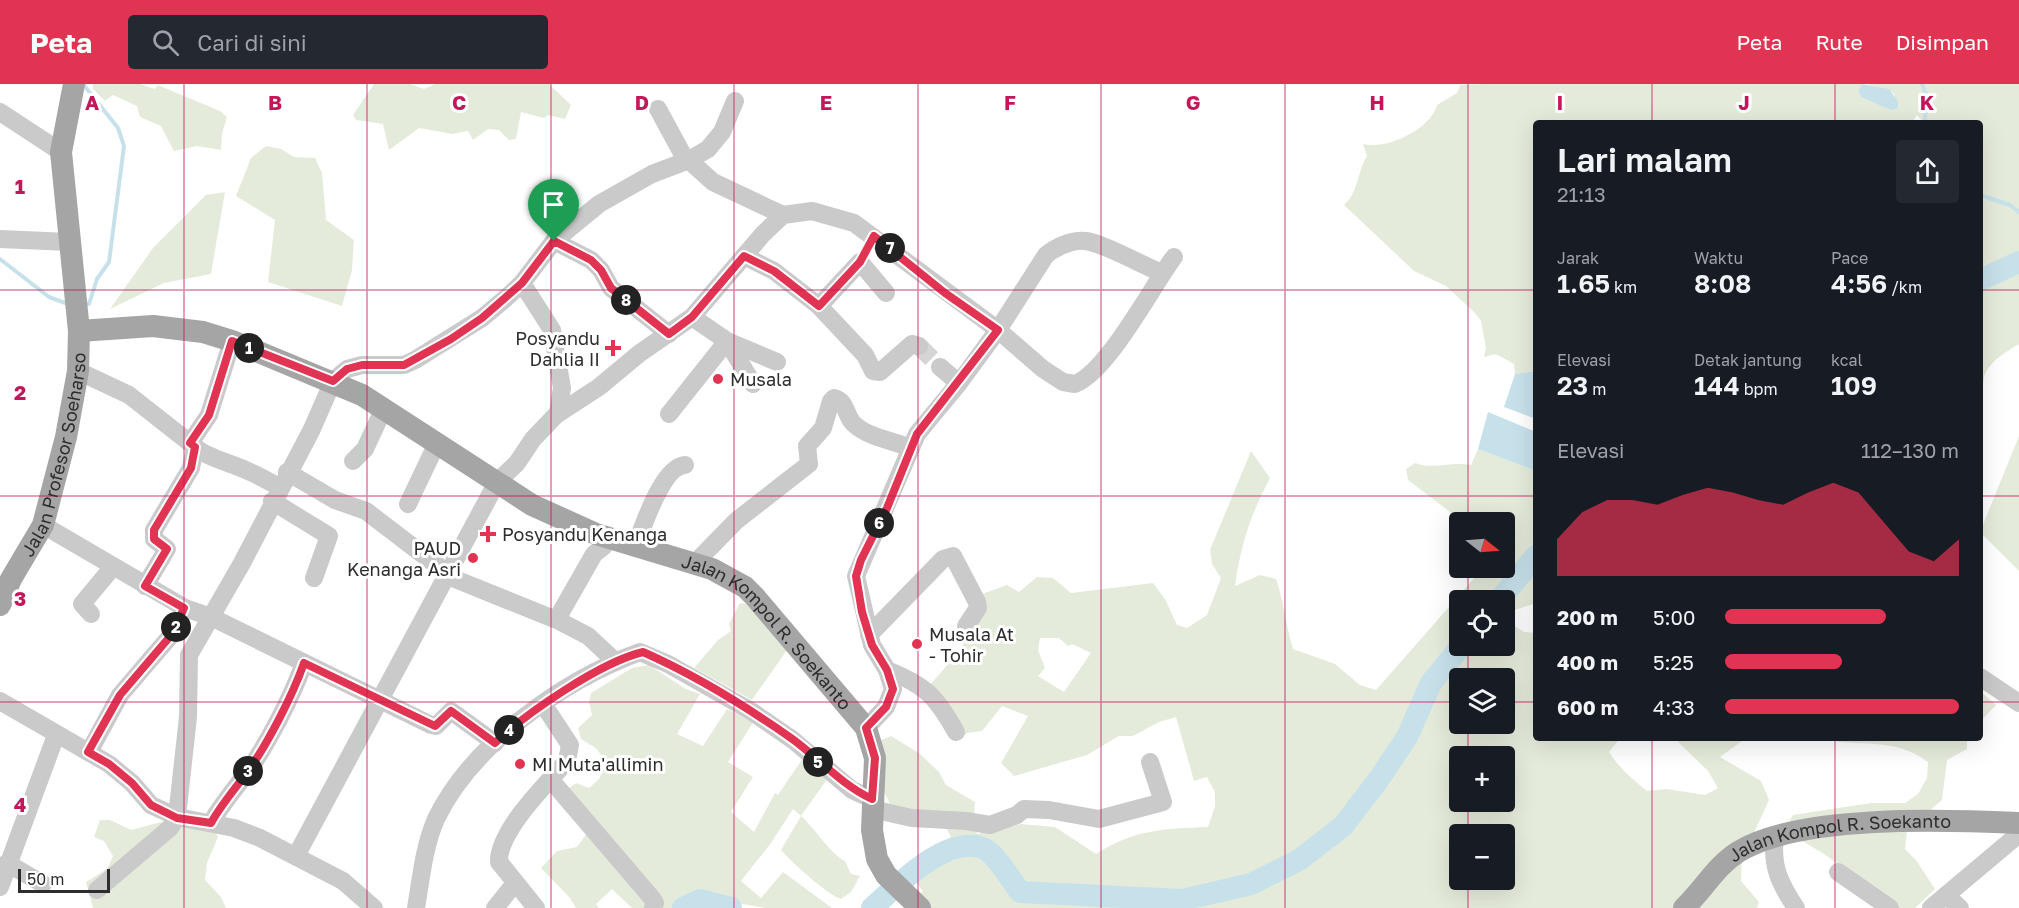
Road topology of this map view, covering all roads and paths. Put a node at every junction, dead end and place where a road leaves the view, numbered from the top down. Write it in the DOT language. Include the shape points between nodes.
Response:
graph roads {
  1 [pos="74,84"];
  2 [pos="735,101"];
  3 [pos="658,109"];
  4 [pos="0,112"];
  5 [pos="61,152"];
  6 [pos="689,160"];
  7 [pos="783,215"];
  8 [pos="874,236"];
  9 [pos="0,239"];
  10 [pos="554,241"];
  11 [pos="69,242"];
  12 [pos="744,256"];
  13 [pos="1174,257"];
  14 [pos="860,262"];
  15 [pos="1162,273"];
  16 [pos="522,283"];
  17 [pos="886,293"];
  18 [pos="819,306"];
  19 [pos="692,317"];
  20 [pos="998,330"];
  21 [pos="79,331"];
  22 [pos="669,334"];
  23 [pos="232,341"];
  24 [pos="727,341"];
  25 [pos="919,346"];
  26 [pos="777,362"];
  27 [pos="940,366"];
  28 [pos="78,371"];
  29 [pos="333,381"];
  30 [pos="959,383"];
  31 [pos="753,384"];
  32 [pos="384,408"];
  33 [pos="558,413"];
  34 [pos="669,414"];
  35 [pos="437,443"];
  36 [pos="193,445"];
  37 [pos="911,448"];
  38 [pos="353,461"];
  39 [pos="685,465"];
  40 [pos="497,482"];
  41 [pos="280,487"];
  42 [pos="408,504"];
  43 [pos="43,525"];
  44 [pos="609,537"];
  45 [pos="636,545"];
  46 [pos="695,563"];
  47 [pos="112,568"];
  48 [pos="448,574"];
  49 [pos="314,578"];
  50 [pos="145,586"];
  51 [pos="0,605"];
  52 [pos="184,608"];
  53 [pos="91,614"];
  54 [pos="211,617"];
  55 [pos="557,619"];
  56 [pos="966,626"];
  57 [pos="869,635"];
  58 [pos="616,662"];
  59 [pos="304,663"];
  60 [pos="887,670"];
  61 [pos="1983,679"];
  62 [pos="0,701"];
  63 [pos="380,702"];
  64 [pos="2019,703"];
  65 [pos="543,704"];
  66 [pos="866,728"];
  67 [pos="502,732"];
  68 [pos="956,732"];
  69 [pos="56,735"];
  70 [pos="88,752"];
  71 [pos="1150,762"];
  72 [pos="550,779"];
  73 [pos="872,804"];
  74 [pos="177,818"];
  75 [pos="211,823"];
  76 [pos="2019,823"];
  77 [pos="2019,834"];
  78 [pos="1775,837"];
  79 [pos="296,856"];
  80 [pos="7,863"];
  81 [pos="1838,872"];
  82 [pos="515,883"];
  83 [pos="43,884"];
  84 [pos="0,887"];
  85 [pos="97,890"];
  86 [pos="1946,895"];
  87 [pos="374,908"];
  88 [pos="416,908"];
  89 [pos="495,908"];
  90 [pos="537,908"];
  91 [pos="653,908"];
  92 [pos="920,908"];
  93 [pos="1684,908"];
  94 [pos="1796,908"];
  95 [pos="1890,908"];
  96 [pos="1931,908"];
  97 [pos="1960,908"];
  1 -- 5 [label="main road, Jalan Profesor Soeharso"];
  2 -- 6 [label="street" via="722,132 708,148"];
  3 -- 6 [label="street"];
  4 -- 5 [label="street"];
  5 -- 11 [label="main road, Jalan Profesor Soeharso"];
  6 -- 7 [label="street" via="713,182"];
  6 -- 10 [label="street" via="620,191"];
  7 -- 8 [label="street" via="812,211 834,215"];
  7 -- 12 [label="street"];
  8 -- 14 [label="street"];
  8 -- 20 [label="street"];
  9 -- 11 [label="street"];
  10 -- 16 [label="street"];
  10 -- 22 [label="street" via="591,260 611,288"];
  11 -- 21 [label="main road, Jalan Profesor Soeharso"];
  12 -- 18 [label="street" via="774,271"];
  12 -- 19 [label="street"];
  13 -- 15 [label="street"];
  14 -- 17 [label="street"];
  14 -- 18 [label="street"];
  15 -- 20 [label="street" via="1089,242 1055,248 1046,255"];
  15 -- 20 [label="street" via="1102,361 1087,378 1075,384 1043,369"];
  16 -- 29 [label="street" via="482,318 415,360 404,365 354,367"];
  16 -- 33 [label="street" via="552,330 562,387"];
  18 -- 25 [label="street" via="865,355 873,371 880,372 912,344"];
  19 -- 22 [label="street"];
  19 -- 24 [label="street"];
  20 -- 30 [label="street"];
  21 -- 23 [label="main road, Jalan Kompol R. Soekanto" via="153,326 203,332"];
  21 -- 28 [label="main road, Jalan Profesor Soeharso"];
  22 -- 33 [label="street"];
  23 -- 29 [label="main road, Jalan Kompol R. Soekanto"];
  23 -- 36 [label="street" via="209,415"];
  24 -- 26 [label="street"];
  24 -- 31 [label="street"];
  24 -- 34 [label="street"];
  27 -- 30 [label="street"];
  28 -- 36 [label="street" via="129,395"];
  28 -- 43 [label="main road, Jalan Profesor Soeharso"];
  29 -- 32 [label="main road, Jalan Kompol R. Soekanto"];
  29 -- 41 [label="street"];
  30 -- 37 [label="street" via="927,418"];
  32 -- 35 [label="main road, Jalan Kompol R. Soekanto"];
  32 -- 38 [label="street" via="365,449"];
  33 -- 40 [label="street"];
  35 -- 40 [label="main road, Jalan Kompol R. Soekanto"];
  35 -- 42 [label="street"];
  36 -- 41 [label="street"];
  36 -- 50 [label="street" via="191,468 154,530 154,539 167,549"];
  37 -- 46 [label="street" via="862,430 852,423 843,403 834,398 823,428 807,446 809,464 736,521"];
  37 -- 57 [label="street" via="856,576"];
  39 -- 45 [label="street" via="672,471 651,506"];
  40 -- 44 [label="main road, Jalan Kompol R. Soekanto" via="532,505"];
  40 -- 48 [label="street"];
  41 -- 48 [label="street" via="366,511"];
  41 -- 49 [label="street" via="329,536"];
  41 -- 54 [label="street"];
  43 -- 47 [label="street"];
  43 -- 51 [label="main road, Jalan Profesor Soeharso"];
  44 -- 45 [label="main road, Jalan Kompol R. Soekanto"];
  44 -- 55 [label="street" via="593,556"];
  45 -- 46 [label="main road, Jalan Kompol R. Soekanto"];
  46 -- 66 [label="main road, Jalan Kompol R. Soekanto" via="729,577 755,597"];
  47 -- 50 [label="street"];
  47 -- 53 [label="street" via="82,604"];
  48 -- 55 [label="street"];
  48 -- 63 [label="street"];
  50 -- 52 [label="street"];
  52 -- 54 [label="street"];
  52 -- 70 [label="street" via="173,633 120,695"];
  54 -- 59 [label="street"];
  54 -- 74 [label="street" via="189,655 189,705"];
  55 -- 58 [label="street" via="588,636"];
  56 -- 57 [label="street" via="978,608 977,602 953,556 943,559"];
  57 -- 60 [label="street"];
  58 -- 65 [label="street"];
  58 -- 73 [label="street" via="643,652 709,686 793,740"];
  59 -- 63 [label="street"];
  59 -- 75 [label="street" via="297,684 247,772"];
  60 -- 66 [label="street" via="892,697"];
  60 -- 68 [label="street" via="930,692"];
  61 -- 64 [label="street"];
  62 -- 69 [label="street"];
  63 -- 67 [label="street" via="435,726 451,711"];
  63 -- 79 [label="street"];
  65 -- 67 [label="street"];
  65 -- 72 [label="street" via="570,745 567,761"];
  66 -- 73 [label="main road, Jalan Kompol R. Soekanto" via="875,758"];
  67 -- 88 [label="street" via="452,790 435,821"];
  69 -- 70 [label="street"];
  69 -- 80 [label="street"];
  70 -- 74 [label="street" via="132,783 151,805"];
  71 -- 73 [label="street" via="1162,802 1099,819 1024,809 990,825 912,818"];
  72 -- 82 [label="street" via="514,823 501,847 498,862"];
  72 -- 91 [label="street" via="656,903"];
  73 -- 92 [label="main road, Jalan Kompol R. Soekanto" via="875,852 886,875"];
  74 -- 75 [label="street"];
  74 -- 85 [label="street"];
  75 -- 79 [label="street" via="260,838"];
  76 -- 78 [label="main road, Jalan Kompol R. Soekanto" via="1910,821 1835,826"];
  77 -- 86 [label="street"];
  78 -- 93 [label="main road, Jalan Kompol R. Soekanto" via="1738,852"];
  78 -- 94 [label="street" via="1773,858 1777,876"];
  79 -- 87 [label="street" via="342,881"];
  80 -- 83 [label="street"];
  80 -- 84 [label="street"];
  81 -- 95 [label="street"];
  82 -- 89 [label="street"];
  82 -- 90 [label="street"];
  86 -- 96 [label="street"];
  86 -- 97 [label="street"];
}
